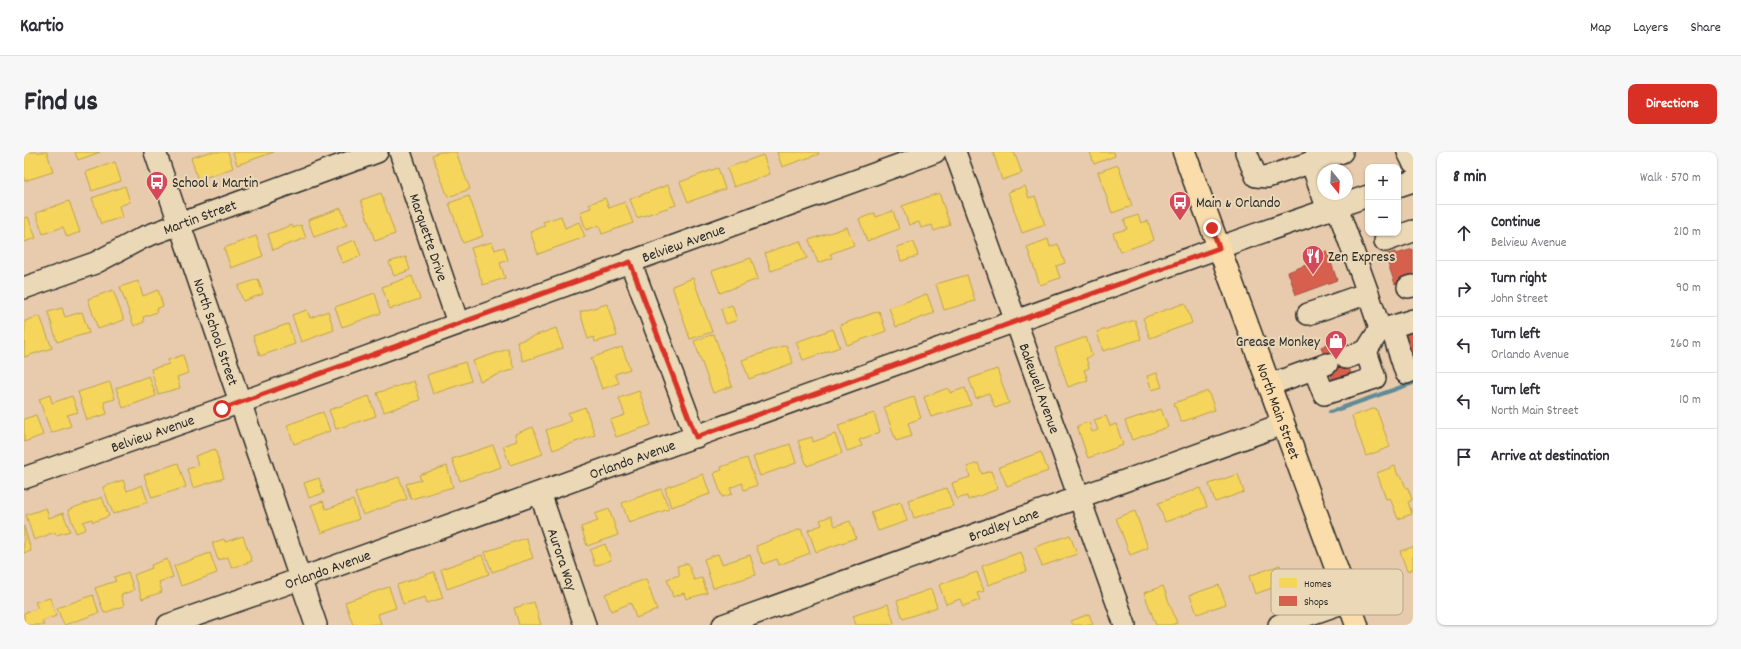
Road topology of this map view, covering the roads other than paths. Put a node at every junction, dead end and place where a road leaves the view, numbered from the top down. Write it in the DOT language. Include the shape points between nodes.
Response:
graph roads {
  1 [pos="155,152"];
  2 [pos="377,152"];
  3 [pos="400,152"];
  4 [pos="935,152"];
  5 [pos="955,152"];
  6 [pos="1184,152"];
  7 [pos="1246,152"];
  8 [pos="1342,152"];
  9 [pos="1408,152"];
  10 [pos="1311,162"];
  11 [pos="1413,162"];
  12 [pos="1413,181"];
  13 [pos="1401,185"];
  14 [pos="1365,197"];
  15 [pos="1333,208"];
  16 [pos="180,225"];
  17 [pos="1413,231"];
  18 [pos="1385,241"];
  19 [pos="1219,248"];
  20 [pos="630,262"];
  21 [pos="24,288"];
  22 [pos="1368,294"];
  23 [pos="1308,314"];
  24 [pos="1413,320"];
  25 [pos="1016,321"];
  26 [pos="458,323"];
  27 [pos="1386,328"];
  28 [pos="1366,351"];
  29 [pos="1329,364"];
  30 [pos="1413,370"];
  31 [pos="1269,385"];
  32 [pos="240,402"];
  33 [pos="1283,424"];
  34 [pos="696,437"];
  35 [pos="24,478"];
  36 [pos="540,493"];
  37 [pos="1078,498"];
  38 [pos="1336,569"];
  39 [pos="300,579"];
  40 [pos="1308,615"];
  41 [pos="1353,615"];
  42 [pos="168,625"];
  43 [pos="316,625"];
  44 [pos="585,625"];
  45 [pos="723,625"];
  46 [pos="1125,625"];
  47 [pos="1279,625"];
  48 [pos="1357,625"];
  1 -- 16 [label="street, North School Street"];
  2 -- 16 [label="street, Martin Street"];
  3 -- 26 [label="street, Marquette Drive"];
  4 -- 20 [label="street, Belview Avenue"];
  5 -- 25 [label="street, Bakewell Avenue"];
  6 -- 19 [label="main road, North Main Street"];
  7 -- 10 [label="street" via="1256,176 1267,177"];
  8 -- 10 [label="street"];
  9 -- 11 [label="street"];
  10 -- 15 [label="street"];
  12 -- 13 [label="street"];
  14 -- 15 [label="street, Orlando Avenue"];
  15 -- 19 [label="street, Orlando Avenue"];
  15 -- 22 [label="street"];
  16 -- 21 [label="street, Martin Street" via="144,237 95,263"];
  16 -- 32 [label="street, North School Street"];
  17 -- 18 [label="street"];
  19 -- 25 [label="street, Orlando Avenue"];
  19 -- 31 [label="main road, North Main Street"];
  20 -- 26 [label="street, Belview Avenue"];
  20 -- 34 [label="street"];
  22 -- 23 [label="street"];
  22 -- 27 [label="street"];
  24 -- 27 [label="street"];
  25 -- 34 [label="street, Orlando Avenue"];
  25 -- 37 [label="street, Bakewell Avenue"];
  26 -- 32 [label="street, Belview Avenue"];
  27 -- 28 [label="street"];
  27 -- 30 [label="street" via="1406,373"];
  28 -- 29 [label="street"];
  28 -- 29 [label="street" via="1375,378 1324,394"];
  29 -- 31 [label="street"];
  31 -- 33 [label="main road, North Main Street"];
  32 -- 35 [label="street, Belview Avenue"];
  32 -- 39 [label="street, North School Street"];
  33 -- 37 [label="street, Bradley Lane"];
  33 -- 38 [label="main road, North Main Street"];
  34 -- 36 [label="street, Orlando Avenue"];
  36 -- 39 [label="street, Orlando Avenue"];
  36 -- 44 [label="street, Aurora Way"];
  37 -- 45 [label="street, Bradley Lane"];
  37 -- 46 [label="street, Bakewell Avenue"];
  39 -- 42 [label="street, Orlando Avenue"];
  39 -- 43 [label="street, North School Street"];
  40 -- 47 [label="street"];
  41 -- 48 [label="main road, North Main Street"];
}
